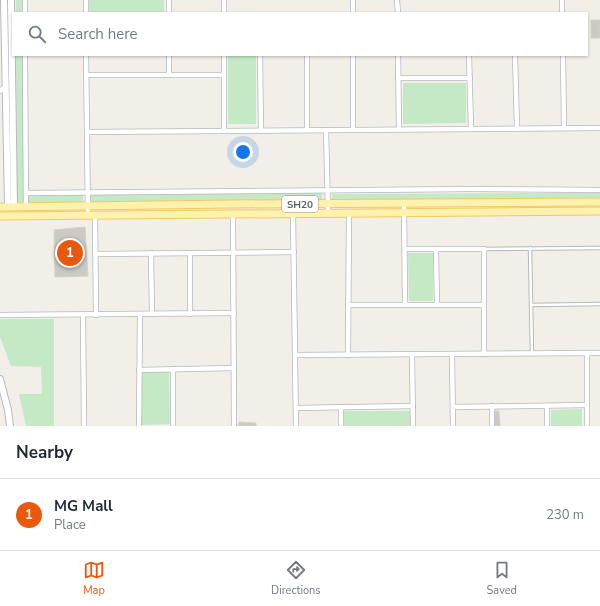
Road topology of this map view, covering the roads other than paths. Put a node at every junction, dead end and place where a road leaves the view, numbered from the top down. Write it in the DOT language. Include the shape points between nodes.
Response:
graph roads {
  1 [pos="4,0"];
  2 [pos="11,0"];
  3 [pos="25,0"];
  4 [pos="86,0"];
  5 [pos="169,0"];
  6 [pos="224,0"];
  7 [pos="353,0"];
  8 [pos="397,0"];
  9 [pos="562,0"];
  10 [pos="25,12"];
  11 [pos="86,12"];
  12 [pos="169,12"];
  13 [pos="224,12"];
  14 [pos="353,12"];
  15 [pos="398,12"];
  16 [pos="562,12"];
  17 [pos="26,56"];
  18 [pos="86,56"];
  19 [pos="169,56"];
  20 [pos="224,56"];
  21 [pos="260,56"];
  22 [pos="307,56"];
  23 [pos="353,56"];
  24 [pos="398,56"];
  25 [pos="469,56"];
  26 [pos="515,56"];
  27 [pos="563,56"];
  28 [pos="5,58"];
  29 [pos="87,75"];
  30 [pos="169,75"];
  31 [pos="224,75"];
  32 [pos="398,78"];
  33 [pos="470,78"];
  34 [pos="2,89"];
  35 [pos="517,128"];
  36 [pos="564,128"];
  37 [pos="600,128"];
  38 [pos="399,129"];
  39 [pos="471,129"];
  40 [pos="261,130"];
  41 [pos="307,130"];
  42 [pos="326,130"];
  43 [pos="353,130"];
  44 [pos="224,131"];
  45 [pos="87,132"];
  46 [pos="600,190"];
  47 [pos="328,191"];
  48 [pos="88,192"];
  49 [pos="26,193"];
  50 [pos="600,202"];
  51 [pos="404,203"];
  52 [pos="327,204"];
  53 [pos="7,207"];
  54 [pos="26,207"];
  55 [pos="88,207"];
  56 [pos="600,211"];
  57 [pos="328,213"];
  58 [pos="349,213"];
  59 [pos="404,213"];
  60 [pos="233,214"];
  61 [pos="293,214"];
  62 [pos="92,215"];
  63 [pos="0,216"];
  64 [pos="530,248"];
  65 [pos="600,248"];
  66 [pos="405,249"];
  67 [pos="436,249"];
  68 [pos="484,249"];
  69 [pos="233,252"];
  70 [pos="294,252"];
  71 [pos="151,253"];
  72 [pos="190,253"];
  73 [pos="96,254"];
  74 [pos="600,304"];
  75 [pos="348,305"];
  76 [pos="405,305"];
  77 [pos="437,305"];
  78 [pos="484,305"];
  79 [pos="531,305"];
  80 [pos="234,313"];
  81 [pos="140,314"];
  82 [pos="152,314"];
  83 [pos="190,314"];
  84 [pos="0,315"];
  85 [pos="83,315"];
  86 [pos="96,315"];
  87 [pos="587,353"];
  88 [pos="600,353"];
  89 [pos="412,354"];
  90 [pos="452,354"];
  91 [pos="484,354"];
  92 [pos="532,354"];
  93 [pos="295,355"];
  94 [pos="348,355"];
  95 [pos="234,368"];
  96 [pos="173,369"];
  97 [pos="139,370"];
  98 [pos="0,379"];
  99 [pos="587,405"];
  100 [pos="413,406"];
  101 [pos="492,406"];
  102 [pos="546,406"];
  103 [pos="341,407"];
  104 [pos="453,407"];
  105 [pos="296,408"];
  106 [pos="10,426"];
  107 [pos="84,426"];
  108 [pos="139,426"];
  109 [pos="173,426"];
  110 [pos="234,426"];
  111 [pos="296,426"];
  112 [pos="341,426"];
  113 [pos="413,426"];
  114 [pos="453,426"];
  115 [pos="492,426"];
  116 [pos="547,426"];
  117 [pos="587,426"];
  1 -- 28 [label="street"];
  2 -- 28 [label="street"];
  3 -- 10 [label="street"];
  4 -- 11 [label="street"];
  5 -- 12 [label="street"];
  6 -- 13 [label="street"];
  7 -- 14 [label="street"];
  8 -- 15 [label="street"];
  9 -- 16 [label="street"];
  17 -- 49 [label="street"];
  18 -- 29 [label="street"];
  19 -- 30 [label="street"];
  20 -- 31 [label="street"];
  21 -- 40 [label="street"];
  22 -- 41 [label="street"];
  23 -- 43 [label="street"];
  24 -- 32 [label="street"];
  25 -- 33 [label="street"];
  26 -- 35 [label="street"];
  27 -- 36 [label="street"];
  28 -- 34 [label="street"];
  28 -- 53 [label="street"];
  29 -- 30 [label="street"];
  29 -- 45 [label="street"];
  30 -- 31 [label="street"];
  31 -- 44 [label="street"];
  32 -- 33 [label="street"];
  32 -- 38 [label="street"];
  33 -- 39 [label="street"];
  34 -- 53 [label="street"];
  35 -- 36 [label="street"];
  35 -- 39 [label="street"];
  36 -- 37 [label="street"];
  38 -- 39 [label="street"];
  38 -- 43 [label="street"];
  40 -- 41 [label="street"];
  40 -- 44 [label="street"];
  41 -- 42 [label="street"];
  42 -- 43 [label="street"];
  42 -- 47 [label="street"];
  44 -- 45 [label="street"];
  45 -- 48 [label="street"];
  46 -- 47 [label="street"];
  47 -- 48 [label="street"];
  47 -- 52 [label="street"];
  48 -- 49 [label="street"];
  48 -- 55 [label="street"];
  49 -- 54 [label="street"];
  50 -- 51 [label="main road, SH20"];
  51 -- 52 [label="main road, SH20"];
  51 -- 59 [label="street"];
  52 -- 55 [label="main road, SH20"];
  52 -- 57 [label="street"];
  53 -- 54 [label="main road, SH20"];
  54 -- 55 [label="main road, SH20"];
  55 -- 62 [label="street"];
  56 -- 59 [label="main road, SH20"];
  57 -- 58 [label="main road, SH20"];
  57 -- 61 [label="main road, SH20"];
  58 -- 59 [label="main road, SH20"];
  58 -- 75 [label="street"];
  59 -- 66 [label="street"];
  60 -- 61 [label="main road, SH20"];
  60 -- 62 [label="main road, SH20"];
  60 -- 69 [label="street"];
  61 -- 70 [label="street"];
  62 -- 63 [label="main road, SH20"];
  62 -- 73 [label="street"];
  64 -- 65 [label="lane"];
  64 -- 68 [label="lane"];
  64 -- 79 [label="lane"];
  66 -- 67 [label="street"];
  66 -- 76 [label="street"];
  67 -- 68 [label="street"];
  67 -- 77 [label="street"];
  68 -- 78 [label="street"];
  69 -- 70 [label="street"];
  69 -- 72 [label="street"];
  69 -- 80 [label="street"];
  70 -- 93 [label="street"];
  71 -- 72 [label="street"];
  71 -- 73 [label="street"];
  71 -- 82 [label="street"];
  72 -- 83 [label="street"];
  73 -- 86 [label="street"];
  74 -- 79 [label="lane"];
  75 -- 76 [label="street"];
  75 -- 94 [label="street"];
  76 -- 77 [label="street"];
  77 -- 78 [label="street"];
  78 -- 91 [label="street"];
  79 -- 92 [label="lane"];
  80 -- 83 [label="street"];
  80 -- 95 [label="street"];
  81 -- 82 [label="street"];
  81 -- 86 [label="street"];
  81 -- 97 [label="street"];
  82 -- 83 [label="street"];
  84 -- 85 [label="street"];
  85 -- 86 [label="street"];
  85 -- 107 [label="street"];
  87 -- 88 [label="street"];
  87 -- 92 [label="street"];
  87 -- 99 [label="street"];
  89 -- 90 [label="street"];
  89 -- 94 [label="street"];
  89 -- 100 [label="street"];
  90 -- 91 [label="street"];
  90 -- 104 [label="street"];
  91 -- 92 [label="street"];
  93 -- 94 [label="street"];
  93 -- 105 [label="street"];
  95 -- 96 [label="street"];
  95 -- 110 [label="street"];
  96 -- 97 [label="street"];
  96 -- 109 [label="street"];
  97 -- 108 [label="street"];
  98 -- 106 [label="street"];
  99 -- 102 [label="street"];
  99 -- 117 [label="street"];
  100 -- 103 [label="street"];
  100 -- 113 [label="street"];
  101 -- 102 [label="street"];
  101 -- 104 [label="street"];
  101 -- 115 [label="street"];
  102 -- 116 [label="street"];
  103 -- 105 [label="street"];
  103 -- 112 [label="street"];
  104 -- 114 [label="street"];
  105 -- 111 [label="street"];
}
